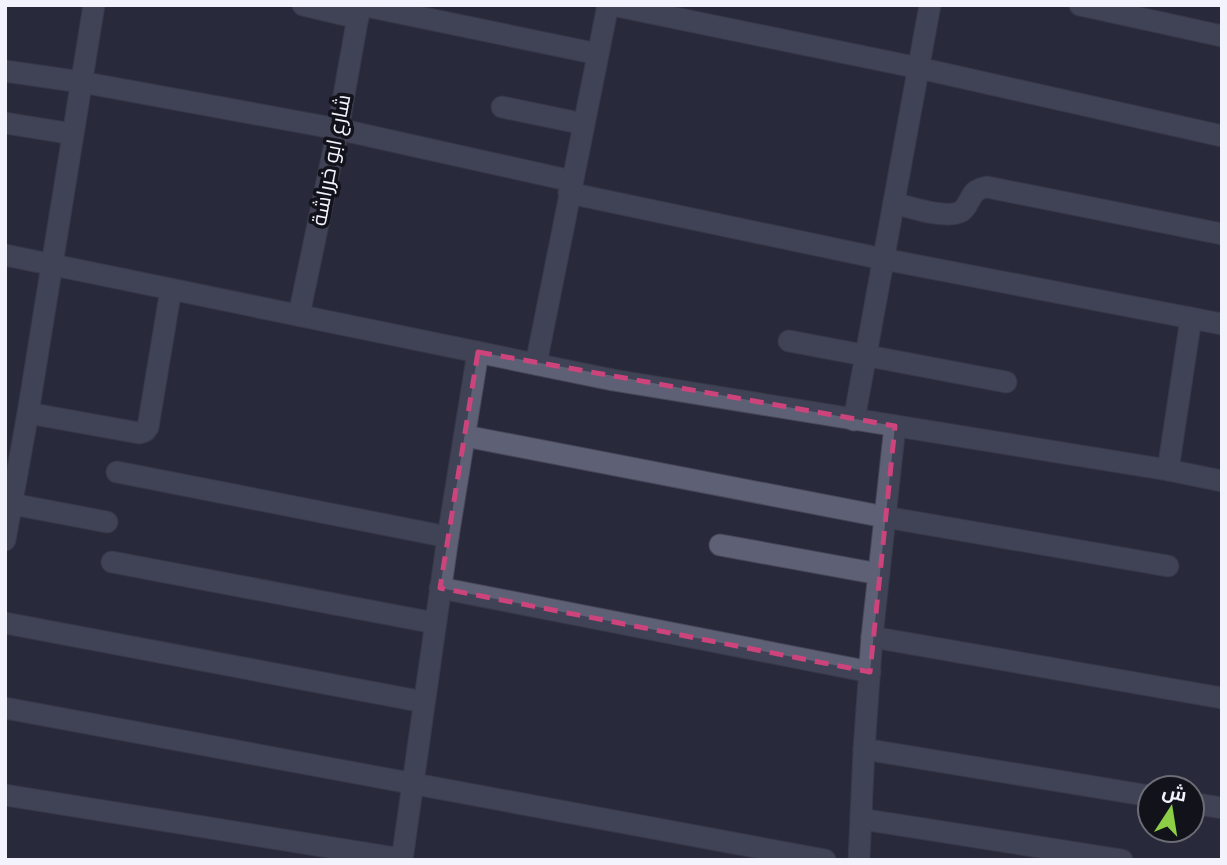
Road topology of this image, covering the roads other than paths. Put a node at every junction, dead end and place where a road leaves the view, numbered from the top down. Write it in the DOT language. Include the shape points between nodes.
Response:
graph roads {
  1 [pos="93,5"];
  2 [pos="303,5"];
  3 [pos="610,5"];
  4 [pos="930,5"];
  5 [pos="1080,5"];
  6 [pos="360,9"];
  7 [pos="1222,36"];
  8 [pos="598,54"];
  9 [pos="919,68"];
  10 [pos="5,71"];
  11 [pos="80,82"];
  12 [pos="502,107"];
  13 [pos="5,123"];
  14 [pos="584,124"];
  15 [pos="338,129"];
  16 [pos="73,134"];
  17 [pos="1222,136"];
  18 [pos="570,187"];
  19 [pos="894,203"];
  20 [pos="1222,234"];
  21 [pos="5,255"];
  22 [pos="883,259"];
  23 [pos="52,265"];
  24 [pos="171,289"];
  25 [pos="299,315"];
  26 [pos="1191,318"];
  27 [pos="1222,324"];
  28 [pos="789,341"];
  29 [pos="478,352"];
  30 [pos="866,356"];
  31 [pos="536,364"];
  32 [pos="1006,382"];
  33 [pos="28,414"];
  34 [pos="854,420"];
  35 [pos="895,426"];
  36 [pos="465,436"];
  37 [pos="1168,470"];
  38 [pos="117,472"];
  39 [pos="1222,481"];
  40 [pos="9,511"];
  41 [pos="886,517"];
  42 [pos="107,522"];
  43 [pos="448,537"];
  44 [pos="5,540"];
  45 [pos="720,545"];
  46 [pos="112,562"];
  47 [pos="1168,566"];
  48 [pos="879,574"];
  49 [pos="440,588"];
  50 [pos="435,623"];
  51 [pos="5,624"];
  52 [pos="872,636"];
  53 [pos="870,672"];
  54 [pos="1222,698"];
  55 [pos="424,702"];
  56 [pos="5,708"];
  57 [pos="864,749"];
  58 [pos="413,783"];
  59 [pos="1136,794"];
  60 [pos="5,795"];
  61 [pos="861,819"];
  62 [pos="402,860"];
  63 [pos="825,860"];
  64 [pos="859,860"];
  65 [pos="1122,860"];
  1 -- 11 [label="street"];
  2 -- 6 [label="street"];
  3 -- 8 [label="street"];
  3 -- 9 [label="street"];
  4 -- 9 [label="street"];
  5 -- 7 [label="street"];
  6 -- 8 [label="street"];
  6 -- 15 [label="street, شارع ابو خرراشة"];
  8 -- 14 [label="street"];
  9 -- 17 [label="street"];
  9 -- 19 [label="street"];
  10 -- 11 [label="street"];
  11 -- 15 [label="street"];
  11 -- 16 [label="street"];
  12 -- 14 [label="street"];
  13 -- 16 [label="street"];
  14 -- 18 [label="street"];
  15 -- 18 [label="street"];
  15 -- 25 [label="street, شارع ابو خرراشة"];
  16 -- 23 [label="street"];
  18 -- 22 [label="street"];
  18 -- 31 [label="street"];
  19 -- 20 [label="street" via="952,216 964,210 974,193 987,187"];
  19 -- 22 [label="street"];
  21 -- 23 [label="street"];
  22 -- 26 [label="street"];
  22 -- 30 [label="street"];
  23 -- 24 [label="street"];
  23 -- 33 [label="street"];
  24 -- 25 [label="street"];
  24 -- 33 [label="street" via="145,431"];
  25 -- 29 [label="street"];
  26 -- 27 [label="street"];
  26 -- 37 [label="street"];
  28 -- 30 [label="street"];
  29 -- 31 [label="street"];
  29 -- 36 [label="street"];
  30 -- 32 [label="street"];
  30 -- 34 [label="street"];
  31 -- 34 [label="street"];
  33 -- 40 [label="street"];
  34 -- 35 [label="street"];
  35 -- 37 [label="street"];
  35 -- 41 [label="street"];
  36 -- 41 [label="street"];
  36 -- 43 [label="street"];
  37 -- 39 [label="street"];
  38 -- 43 [label="street"];
  40 -- 42 [label="street"];
  40 -- 44 [label="street"];
  41 -- 47 [label="street"];
  41 -- 48 [label="street"];
  43 -- 49 [label="street"];
  45 -- 48 [label="street"];
  46 -- 50 [label="street"];
  48 -- 52 [label="street"];
  49 -- 50 [label="street"];
  49 -- 53 [label="street"];
  50 -- 55 [label="street"];
  51 -- 55 [label="street"];
  52 -- 53 [label="street"];
  52 -- 54 [label="street"];
  53 -- 57 [label="street"];
  55 -- 58 [label="street"];
  56 -- 58 [label="street"];
  57 -- 59 [label="street"];
  57 -- 61 [label="street"];
  58 -- 62 [label="street"];
  58 -- 63 [label="street"];
  60 -- 62 [label="street"];
  61 -- 64 [label="street"];
  61 -- 65 [label="street"];
}
